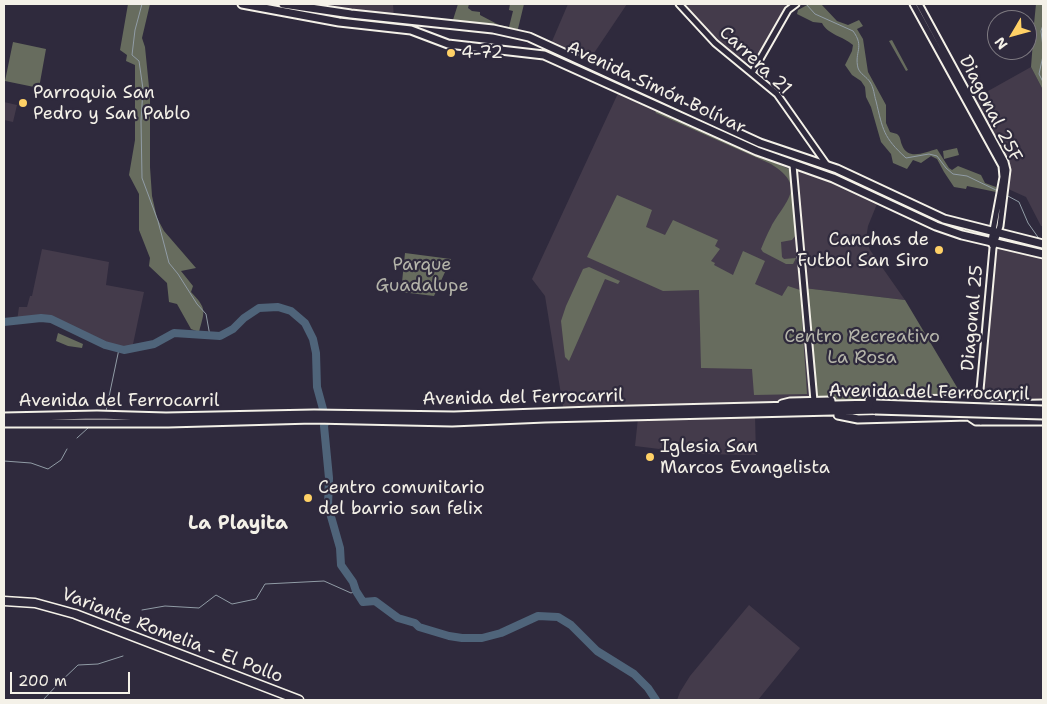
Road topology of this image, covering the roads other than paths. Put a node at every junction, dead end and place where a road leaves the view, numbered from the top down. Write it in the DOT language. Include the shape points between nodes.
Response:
graph roads {
  1 [pos="242,4"];
  2 [pos="283,4"];
  3 [pos="679,4"];
  4 [pos="796,4"];
  5 [pos="913,4"];
  6 [pos="919,4"];
  7 [pos="264,6"];
  8 [pos="752,73"];
  9 [pos="984,128"];
  10 [pos="793,164"];
  11 [pos="827,165"];
  12 [pos="995,232"];
  13 [pos="1040,243"];
  14 [pos="993,244"];
  15 [pos="1043,254"];
  16 [pos="977,399"];
  17 [pos="814,401"];
  18 [pos="1043,404"];
  19 [pos="988,405"];
  20 [pos="772,407"];
  21 [pos="876,407"];
  22 [pos="1043,410"];
  23 [pos="822,412"];
  24 [pos="1043,415"];
  25 [pos="314,416"];
  26 [pos="969,416"];
  27 [pos="4,417"];
  28 [pos="333,417"];
  29 [pos="981,421"];
  30 [pos="1043,421"];
  31 [pos="4,423"];
  32 [pos="4,601"];
  33 [pos="299,700"];
  1 -- 7 [label="main road, Avenida Simón Bolívar"];
  2 -- 11 [label="main road, Avenida Simón Bolívar" via="493,29 528,37 760,143"];
  3 -- 8 [label="street, Carrera 21" via="706,34"];
  4 -- 8 [label="street" via="788,10"];
  5 -- 9 [label="street, Diagonal 25F"];
  6 -- 9 [label="street, Diagonal 25F"];
  7 -- 10 [label="main road, Avenida Simón Bolívar" via="339,22 411,30 448,44 544,55 757,151"];
  8 -- 11 [label="street, Carrera 21" via="777,94"];
  9 -- 12 [label="street, Diagonal 25F" via="1006,166 1007,174"];
  10 -- 14 [label="main road, Avenida Simón Bolívar" via="833,178 938,227"];
  10 -- 17 [label="street"];
  11 -- 12 [label="main road, Avenida Simón Bolívar" via="938,216"];
  12 -- 13 [label="main road, Avenida Simón Bolívar"];
  12 -- 14 [label="street, Diagonal 25"];
  14 -- 15 [label="main road, Avenida Simón Bolívar"];
  14 -- 16 [label="street, Diagonal 25"];
  16 -- 17 [label="main road"];
  16 -- 19 [label="main road"];
  16 -- 26 [label="main road" via="968,405"];
  17 -- 20 [label="main road"];
  18 -- 19 [label="main road"];
  19 -- 29 [label="main road" via="989,414"];
  20 -- 21 [label="main road, Avenida del Ferrocarril"];
  20 -- 28 [label="main road, Avenida del Ferrocarril"];
  21 -- 22 [label="main road, Avenida del Ferrocarril, bridge"];
  21 -- 23 [label="main road, Avenida del Ferrocarril"];
  21 -- 24 [label="main road, Avenida del Ferrocarril, bridge"];
  23 -- 26 [label="main road" via="858,419"];
  23 -- 28 [label="main road, Avenida del Ferrocarril" via="452,422"];
  25 -- 27 [label="main road, Avenida del Ferrocarril"];
  25 -- 28 [label="main road, Avenida del Ferrocarril"];
  25 -- 31 [label="main road, Avenida del Ferrocarril" via="168,423"];
  26 -- 29 [label="main road"];
  29 -- 30 [label="main road"];
  32 -- 33 [label="highway, Variante Romelia - El Pollo" via="48,606 88,618"];
}
